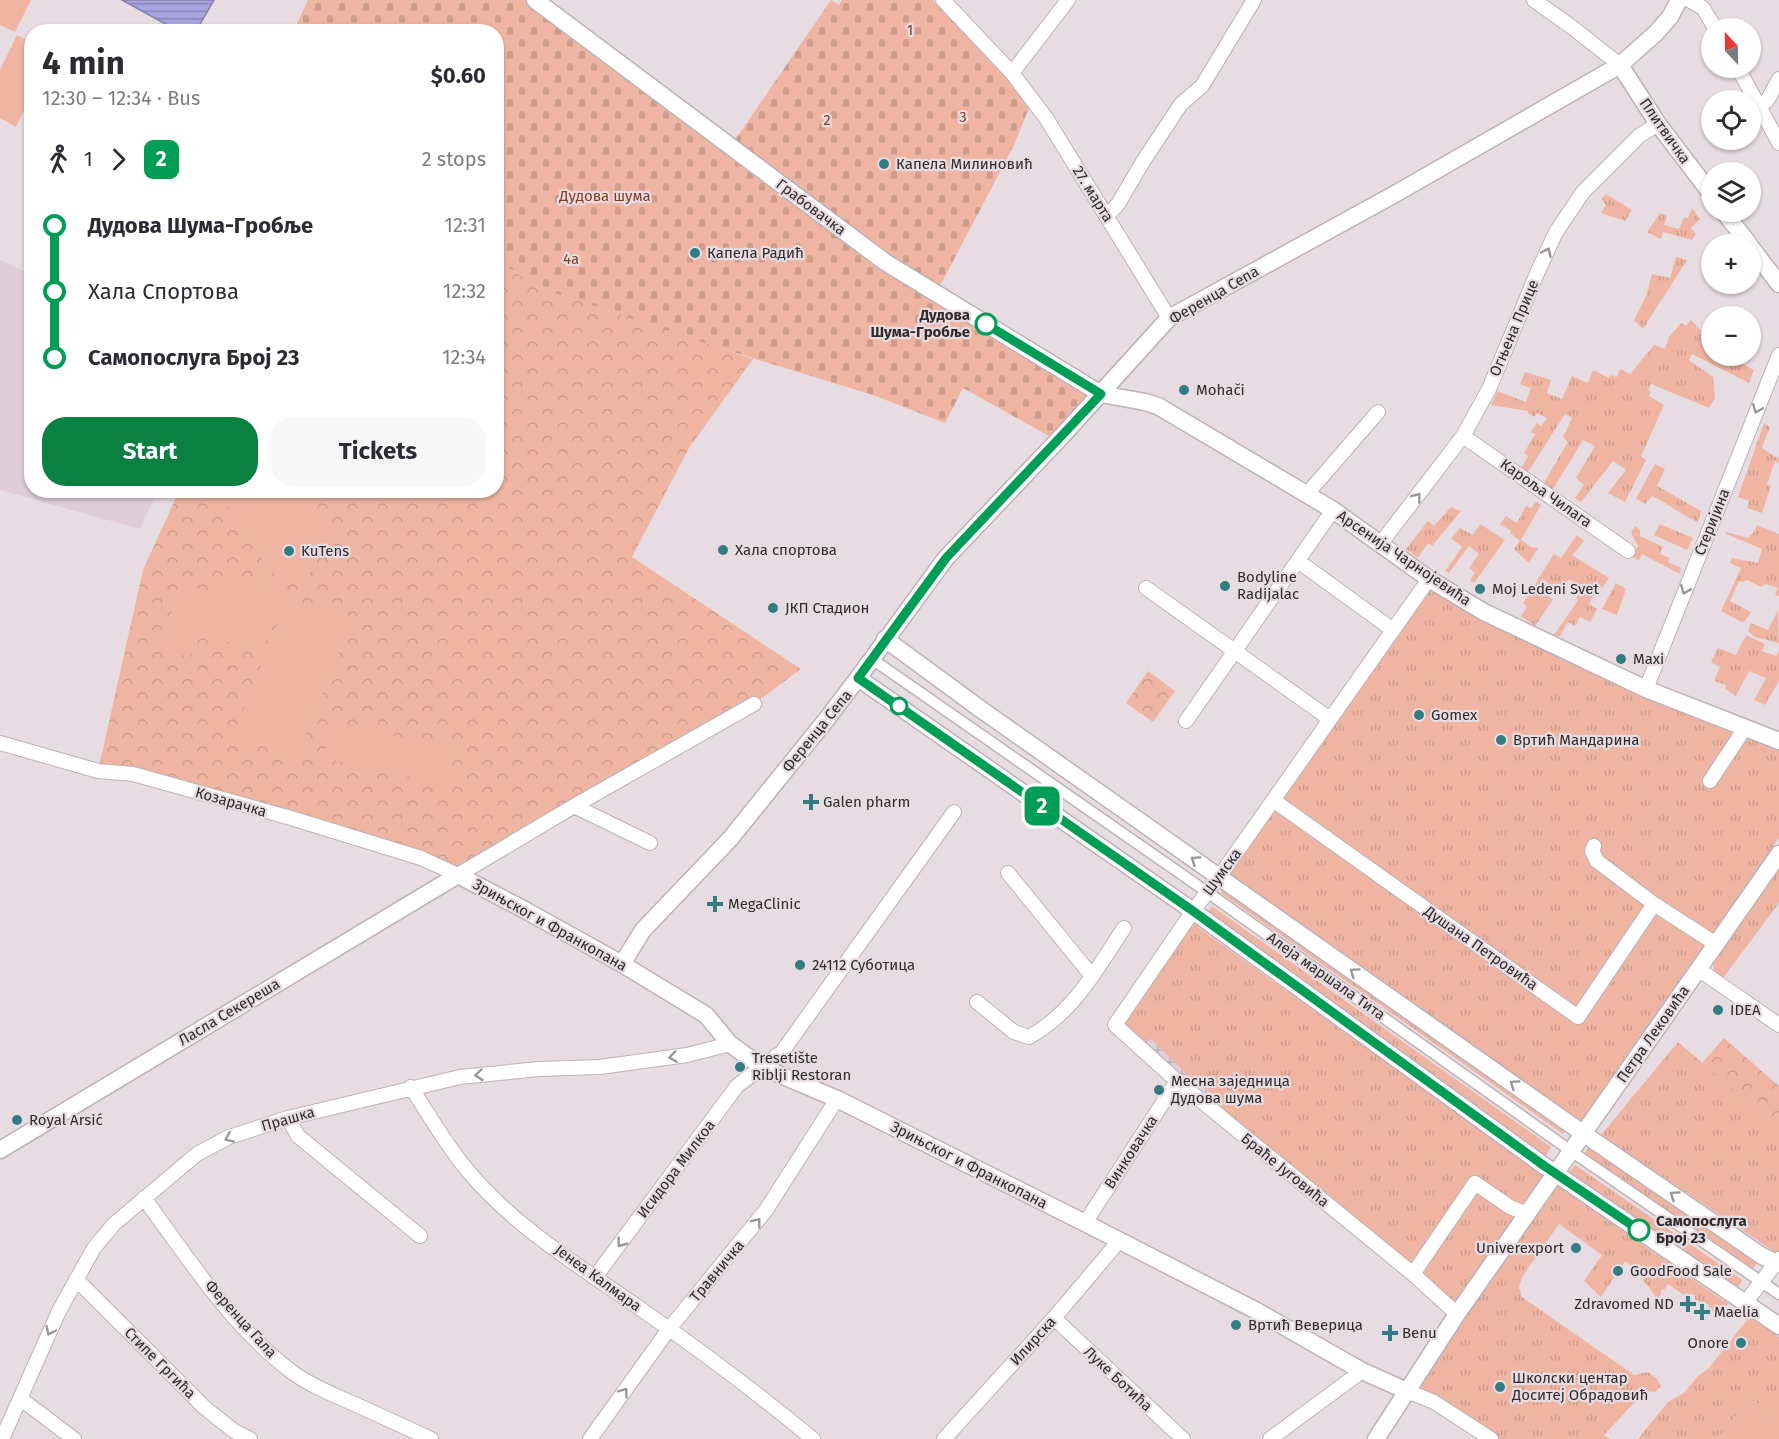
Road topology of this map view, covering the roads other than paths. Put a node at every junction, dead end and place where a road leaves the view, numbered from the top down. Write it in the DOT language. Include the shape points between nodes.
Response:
graph roads {
  1 [pos="535,0"];
  2 [pos="943,0"];
  3 [pos="1068,0"];
  4 [pos="1254,0"];
  5 [pos="1534,0"];
  6 [pos="1679,0"];
  7 [pos="1689,0"];
  8 [pos="1709,18"];
  9 [pos="1620,65"];
  10 [pos="1012,72"];
  11 [pos="1779,80"];
  12 [pos="1761,105"];
  13 [pos="1761,107"];
  14 [pos="1658,123"];
  15 [pos="1779,143"];
  16 [pos="1701,180"];
  17 [pos="1107,216"];
  18 [pos="1732,222"];
  19 [pos="1741,234"];
  20 [pos="1761,260"];
  21 [pos="1779,284"];
  22 [pos="1169,318"];
  23 [pos="1779,355"];
  24 [pos="1101,394"];
  25 [pos="1378,412"];
  26 [pos="1464,436"];
  27 [pos="1306,495"];
  28 [pos="1333,510"];
  29 [pos="1381,543"];
  30 [pos="1628,551"];
  31 [pos="1298,561"];
  32 [pos="1429,579"];
  33 [pos="1146,588"];
  34 [pos="1393,630"];
  35 [pos="885,639"];
  36 [pos="1235,651"];
  37 [pos="872,659"];
  38 [pos="858,678"];
  39 [pos="1646,689"];
  40 [pos="754,704"];
  41 [pos="1330,719"];
  42 [pos="1186,721"];
  43 [pos="1745,728"];
  44 [pos="1779,741"];
  45 [pos="0,743"];
  46 [pos="1710,781"];
  47 [pos="1273,800"];
  48 [pos="574,806"];
  49 [pos="954,812"];
  50 [pos="650,843"];
  51 [pos="1594,846"];
  52 [pos="1779,854"];
  53 [pos="1008,873"];
  54 [pos="458,875"];
  55 [pos="1219,877"];
  56 [pos="1207,892"];
  57 [pos="1654,904"];
  58 [pos="1193,911"];
  59 [pos="1124,928"];
  60 [pos="1716,944"];
  61 [pos="622,964"];
  62 [pos="1698,969"];
  63 [pos="1092,976"];
  64 [pos="977,1002"];
  65 [pos="1115,1025"];
  66 [pos="1779,1025"];
  67 [pos="730,1044"];
  68 [pos="762,1067"];
  69 [pos="1177,1081"];
  70 [pos="411,1087"];
  71 [pos="837,1099"];
  72 [pos="288,1118"];
  73 [pos="1584,1134"];
  74 [pos="0,1150"];
  75 [pos="1571,1151"];
  76 [pos="1556,1173"];
  77 [pos="144,1198"];
  78 [pos="1527,1214"];
  79 [pos="1085,1223"];
  80 [pos="420,1236"];
  81 [pos="1119,1241"];
  82 [pos="1778,1262"];
  83 [pos="1413,1274"];
  84 [pos="595,1277"];
  85 [pos="76,1279"];
  86 [pos="1760,1283"];
  87 [pos="1779,1294"];
  88 [pos="1745,1303"];
  89 [pos="1457,1314"];
  90 [pos="1054,1318"];
  91 [pos="1779,1326"];
  92 [pos="669,1329"];
  93 [pos="1362,1371"];
  94 [pos="1407,1391"];
  95 [pos="21,1399"];
  96 [pos="2,1439"];
  97 [pos="74,1439"];
  98 [pos="250,1439"];
  99 [pos="431,1439"];
  100 [pos="590,1439"];
  101 [pos="813,1439"];
  102 [pos="944,1439"];
  103 [pos="1183,1439"];
  104 [pos="1270,1439"];
  105 [pos="1376,1439"];
  106 [pos="1491,1439"];
  1 -- 24 [label="street, Грабовачка" via="885,262"];
  2 -- 10 [label="street, 27. марта"];
  3 -- 10 [label="street"];
  4 -- 17 [label="street" via="1202,86 1180,104"];
  5 -- 9 [label="street"];
  6 -- 9 [label="street, Ференца Сепа" via="1656,33"];
  7 -- 8 [label="street" via="1703,8"];
  9 -- 14 [label="street, Плитвичка"];
  9 -- 22 [label="street, Ференца Сепа"];
  10 -- 17 [label="street, 27. марта" via="1046,118"];
  11 -- 12 [label="street" via="1767,102"];
  13 -- 15 [label="street"];
  14 -- 16 [label="street, Плитвичка"];
  26 -- 14 [label="street, Огњена Прице, one-way" via="1489,389 1556,232 1583,192 1638,136"];
  17 -- 22 [label="street, 27. марта"];
  18 -- 19 [label="street"];
  20 -- 21 [label="street"];
  22 -- 24 [label="street, Ференца Сепа"];
  23 -- 39 [label="street, Стеријина, one-way"];
  24 -- 27 [label="street, Арсенија Чарнојевића" via="1158,406"];
  24 -- 35 [label="street, Ференца Сепа" via="946,558"];
  25 -- 27 [label="street"];
  29 -- 26 [label="street, Огњена Прице, one-way"];
  26 -- 30 [label="street, Кароља Чилага"];
  27 -- 28 [label="street, Арсенија Чарнојевића"];
  28 -- 29 [label="street, Арсенија Чарнојевића"];
  28 -- 31 [label="street"];
  29 -- 32 [label="street, Арсенија Чарнојевића"];
  31 -- 34 [label="street"];
  31 -- 36 [label="street"];
  32 -- 34 [label="street, Шумска"];
  32 -- 39 [label="street, Арсенија Чарнојевића" via="1484,612"];
  33 -- 36 [label="street"];
  34 -- 41 [label="street, Шумска"];
  35 -- 37 [label="street, Ференца Сепа"];
  55 -- 35 [label="street, Алеја маршала Тита, one-way"];
  36 -- 41 [label="street"];
  36 -- 42 [label="street"];
  37 -- 38 [label="street, Ференца Сепа"];
  37 -- 56 [label="street, Алеја маршала Тита"];
  38 -- 58 [label="street, Алеја маршала Тита"];
  38 -- 61 [label="street, Ференца Сепа" via="730,839 642,930"];
  39 -- 43 [label="street, Арсенија Чарнојевића"];
  40 -- 48 [label="street"];
  41 -- 47 [label="street, Шумска"];
  43 -- 44 [label="street, Арсенија Чарнојевића"];
  43 -- 46 [label="street"];
  45 -- 54 [label="street, Козарачка" via="98,771 133,774 280,815 421,858"];
  47 -- 55 [label="street, Шумска"];
  47 -- 57 [label="street, Душана Петровића" via="1578,1017"];
  48 -- 50 [label="street"];
  48 -- 54 [label="street"];
  49 -- 68 [label="street, Исидора Милкоа" via="782,1052"];
  51 -- 57 [label="street" via="1597,861"];
  52 -- 60 [label="street, Петра Лековића"];
  53 -- 63 [label="street"];
  54 -- 61 [label="street, Зрињског и Франкопана"];
  54 -- 74 [label="street, Ласла Секереша"];
  55 -- 56 [label="street, Шумска"];
  73 -- 55 [label="street, Алеја маршала Тита, one-way"];
  56 -- 58 [label="street, Шумска"];
  56 -- 75 [label="street, Алеја маршала Тита"];
  57 -- 60 [label="street"];
  58 -- 65 [label="street, Шумска"];
  58 -- 76 [label="street, Алеја маршала Тита"];
  59 -- 63 [label="street"];
  60 -- 62 [label="street, Петра Лековића"];
  61 -- 67 [label="street, Зрињског и Франкопана" via="706,1015"];
  62 -- 66 [label="street"];
  62 -- 73 [label="street, Петра Лековића"];
  63 -- 64 [label="street" via="1067,1009 1029,1037 1014,1032"];
  65 -- 69 [label="street, Браће Југовића"];
  67 -- 68 [label="street, Зрињског и Франкопана"];
  67 -- 70 [label="street, Прашка, one-way" via="676,1056 460,1077"];
  68 -- 71 [label="street, Зрињског и Франкопана"];
  68 -- 84 [label="street, Исидора Милкоа, one-way" via="737,1086"];
  69 -- 79 [label="street, Винковачка"];
  69 -- 83 [label="street, Браће Југовића"];
  70 -- 72 [label="street, Прашка"];
  70 -- 84 [label="street, Јенеа Калмара" via="462,1163 497,1201"];
  71 -- 79 [label="street, Зрињског и Франкопана"];
  92 -- 71 [label="street, Травничка, one-way" via="766,1210"];
  72 -- 77 [label="street, Прашка, one-way" via="229,1137 197,1154"];
  72 -- 80 [label="street" via="298,1136"];
  73 -- 75 [label="street, Петра Лековића"];
  82 -- 73 [label="street, Алеја маршала Тита, one-way" via="1762,1256"];
  75 -- 76 [label="street, Петра Лековића"];
  75 -- 86 [label="street, Алеја маршала Тита"];
  76 -- 78 [label="street, Петра Лековића"];
  76 -- 88 [label="street, Алеја маршала Тита"];
  77 -- 85 [label="street, Прашка" via="114,1224"];
  77 -- 99 [label="street, Ференца Гала" via="233,1314 293,1373"];
  78 -- 83 [label="street" via="1475,1183"];
  78 -- 89 [label="street, Петра Лековића"];
  79 -- 81 [label="street, Зрињског и Франкопана"];
  81 -- 90 [label="street, Илирска"];
  81 -- 93 [label="street, Зрињског и Франкопана"];
  82 -- 86 [label="street"];
  83 -- 89 [label="street, Браће Југовића"];
  84 -- 92 [label="street, Јенеа Калмара"];
  85 -- 95 [label="street, Прашка, one-way"];
  85 -- 98 [label="street, Стипе Гргића" via="205,1408"];
  86 -- 87 [label="street, Алеја маршала Тита"];
  86 -- 88 [label="street"];
  88 -- 91 [label="street, Алеја маршала Тита"];
  89 -- 94 [label="street, Петра Лековића"];
  90 -- 102 [label="street, Илирска"];
  90 -- 103 [label="street, Луке Ботића"];
  100 -- 92 [label="street, Травничка, one-way"];
  92 -- 101 [label="street, Јенеа Калмара"];
  93 -- 94 [label="street, Зрињског и Франкопана"];
  93 -- 104 [label="street"];
  94 -- 105 [label="street, Петра Лековића"];
  94 -- 106 [label="street, Зрињског и Франкопана" via="1434,1402"];
  95 -- 96 [label="street, Прашка"];
  95 -- 97 [label="street"];
}
